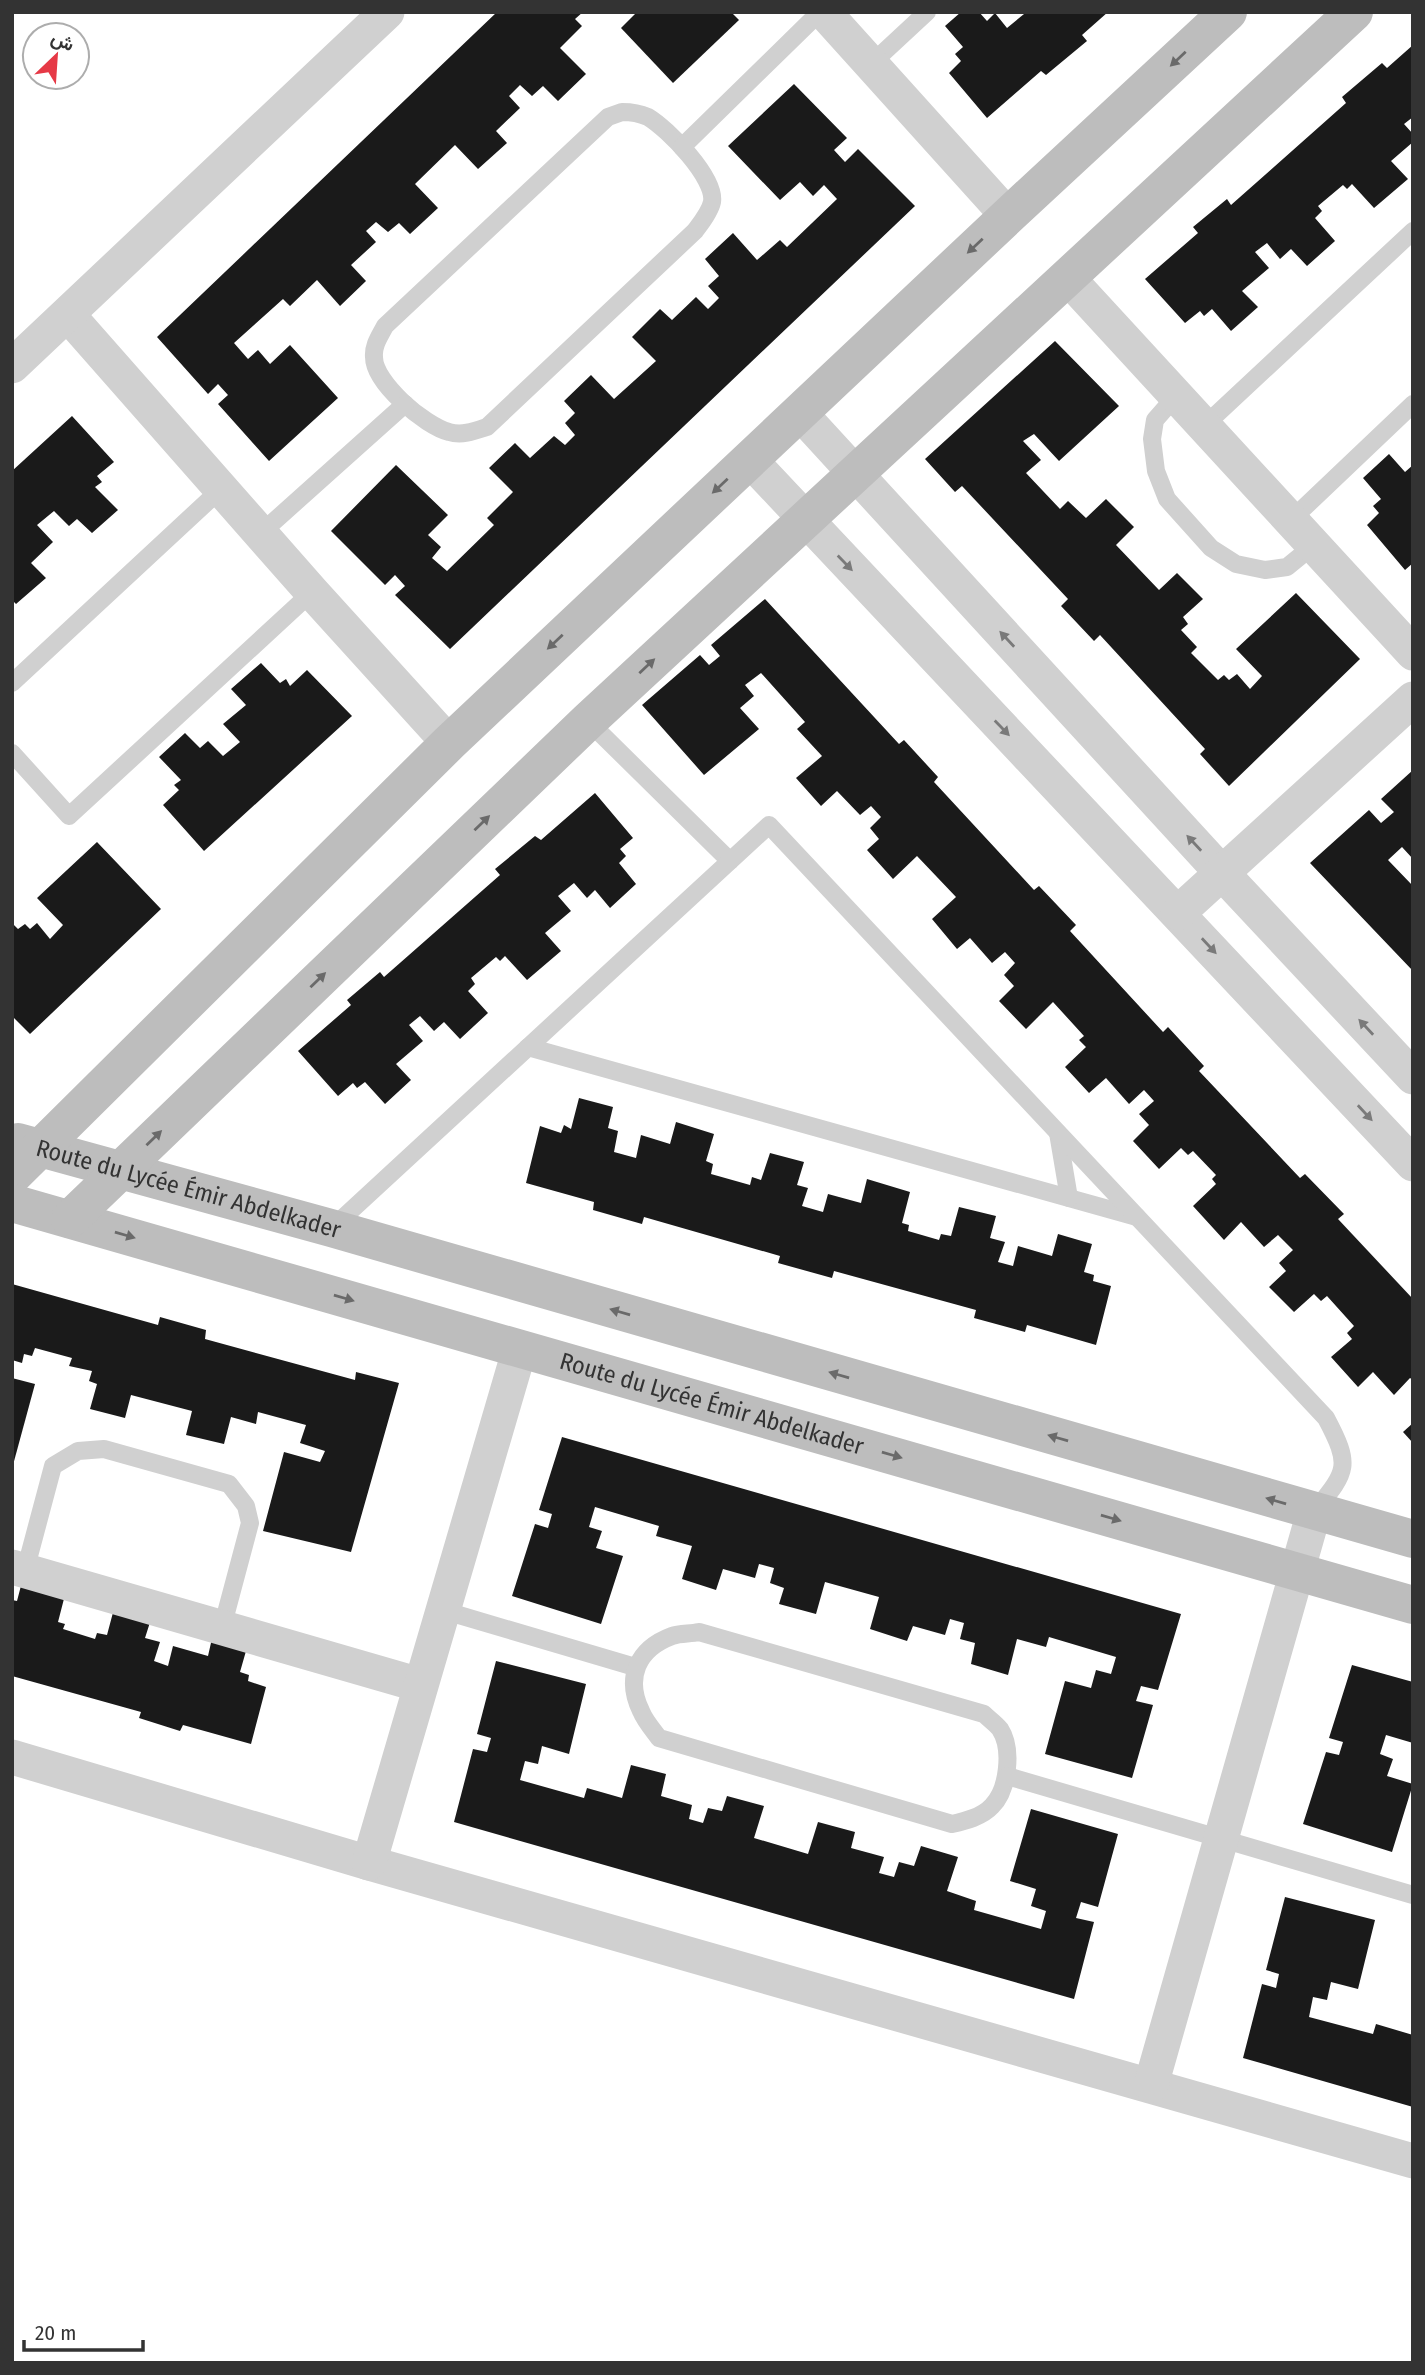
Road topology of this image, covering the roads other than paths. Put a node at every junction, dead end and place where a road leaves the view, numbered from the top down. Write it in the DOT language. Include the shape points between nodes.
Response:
graph roads {
  1 [pos="387,12"];
  2 [pos="822,12"];
  3 [pos="926,12"];
  4 [pos="1228,12"];
  5 [pos="1354,12"];
  6 [pos="870,64"];
  7 [pos="682,147"];
  8 [pos="1008,216"];
  9 [pos="1413,231"];
  10 [pos="1067,277"];
  11 [pos="68,315"];
  12 [pos="12,366"];
  13 [pos="1176,396"];
  14 [pos="405,404"];
  15 [pos="1413,404"];
  16 [pos="799,412"];
  17 [pos="1204,426"];
  18 [pos="749,459"];
  19 [pos="856,474"];
  20 [pos="222,488"];
  21 [pos="805,520"];
  22 [pos="1291,520"];
  23 [pos="261,533"];
  24 [pos="1314,545"];
  25 [pos="312,592"];
  26 [pos="1413,653"];
  27 [pos="12,683"];
  28 [pos="1413,699"];
  29 [pos="588,721"];
  30 [pos="449,743"];
  31 [pos="12,752"];
  32 [pos="730,862"];
  33 [pos="1221,872"];
  34 [pos="1178,913"];
  35 [pos="528,1047"];
  36 [pos="1413,1077"];
  37 [pos="1058,1133"];
  38 [pos="25,1145"];
  39 [pos="1413,1164"];
  40 [pos="121,1170"];
  41 [pos="12,1176"];
  42 [pos="1069,1198"];
  43 [pos="12,1203"];
  44 [pos="1136,1217"];
  45 [pos="70,1219"];
  46 [pos="331,1228"];
  47 [pos="520,1348"];
  48 [pos="1314,1512"];
  49 [pos="1413,1539"];
  50 [pos="18,1569"];
  51 [pos="1296,1572"];
  52 [pos="1413,1605"];
  53 [pos="442,1610"];
  54 [pos="222,1628"];
  55 [pos="635,1667"];
  56 [pos="420,1685"];
  57 [pos="12,1757"];
  58 [pos="1007,1776"];
  59 [pos="1221,1837"];
  60 [pos="369,1864"];
  61 [pos="1413,1895"];
  62 [pos="1150,2085"];
  63 [pos="1413,2161"];
  1 -- 11 [label="street"];
  2 -- 6 [label="street"];
  2 -- 7 [label="lane"];
  3 -- 6 [label="lane"];
  4 -- 8 [label="street, one-way"];
  5 -- 10 [label="street"];
  6 -- 8 [label="street"];
  7 -- 14 [label="lane" via="708,180 712,201 705,218 487,427 450,433 424,421"];
  7 -- 14 [label="lane" via="651,119 636,112 608,117 385,326 373,359 381,377"];
  8 -- 16 [label="street, one-way"];
  9 -- 17 [label="lane"];
  10 -- 13 [label="street"];
  10 -- 19 [label="street"];
  11 -- 12 [label="street"];
  11 -- 20 [label="street"];
  13 -- 17 [label="street"];
  13 -- 24 [label="lane" via="1155,420 1156,471 1167,499 1211,548 1237,564 1265,570 1287,568"];
  14 -- 23 [label="lane"];
  15 -- 22 [label="lane"];
  16 -- 18 [label="street"];
  16 -- 19 [label="street"];
  17 -- 22 [label="street"];
  18 -- 21 [label="street"];
  18 -- 30 [label="street, one-way"];
  19 -- 21 [label="street"];
  33 -- 19 [label="street, one-way"];
  20 -- 23 [label="street"];
  20 -- 27 [label="lane"];
  29 -- 21 [label="street, one-way"];
  21 -- 34 [label="street, one-way"];
  22 -- 24 [label="street"];
  23 -- 25 [label="street"];
  24 -- 26 [label="street"];
  25 -- 30 [label="street"];
  25 -- 31 [label="lane" via="69,816"];
  28 -- 33 [label="street"];
  29 -- 32 [label="lane"];
  40 -- 29 [label="street, one-way"];
  30 -- 38 [label="street"];
  32 -- 35 [label="lane"];
  32 -- 37 [label="lane" via="769,825"];
  33 -- 34 [label="street"];
  36 -- 33 [label="street, one-way"];
  34 -- 39 [label="street, one-way"];
  35 -- 42 [label="lane"];
  35 -- 46 [label="lane"];
  37 -- 42 [label="lane"];
  37 -- 44 [label="lane"];
  38 -- 40 [label="street, Route du Lycée Émir Abdelkader"];
  38 -- 41 [label="street"];
  40 -- 45 [label="street"];
  40 -- 46 [label="street, Route du Lycée Émir Abdelkader"];
  42 -- 44 [label="lane"];
  43 -- 45 [label="street, Route du Lycée Émir Abdelkader"];
  44 -- 48 [label="lane" via="1326,1418 1340,1445 1343,1464 1339,1481"];
  45 -- 47 [label="street, Route du Lycée Émir Abdelkader, one-way"];
  48 -- 46 [label="street, Route du Lycée Émir Abdelkader, one-way"];
  47 -- 51 [label="street, Route du Lycée Émir Abdelkader, one-way"];
  47 -- 53 [label="street"];
  48 -- 49 [label="street, Route du Lycée Émir Abdelkader"];
  48 -- 51 [label="street"];
  50 -- 54 [label="street"];
  50 -- 54 [label="lane" via="53,1466 78,1451 104,1449 216,1481 229,1485 246,1506 250,1523"];
  51 -- 52 [label="street, Route du Lycée Émir Abdelkader"];
  51 -- 59 [label="street"];
  53 -- 55 [label="lane"];
  53 -- 56 [label="street"];
  54 -- 56 [label="street"];
  55 -- 58 [label="lane" via="650,1649 672,1636 699,1632 984,1714 1000,1729 1007,1749"];
  55 -- 58 [label="lane" via="634,1688 641,1712 659,1738 952,1824 992,1806"];
  56 -- 60 [label="street"];
  57 -- 60 [label="street"];
  58 -- 59 [label="lane"];
  59 -- 61 [label="lane"];
  59 -- 62 [label="street"];
  60 -- 62 [label="street"];
  62 -- 63 [label="street"];
}
